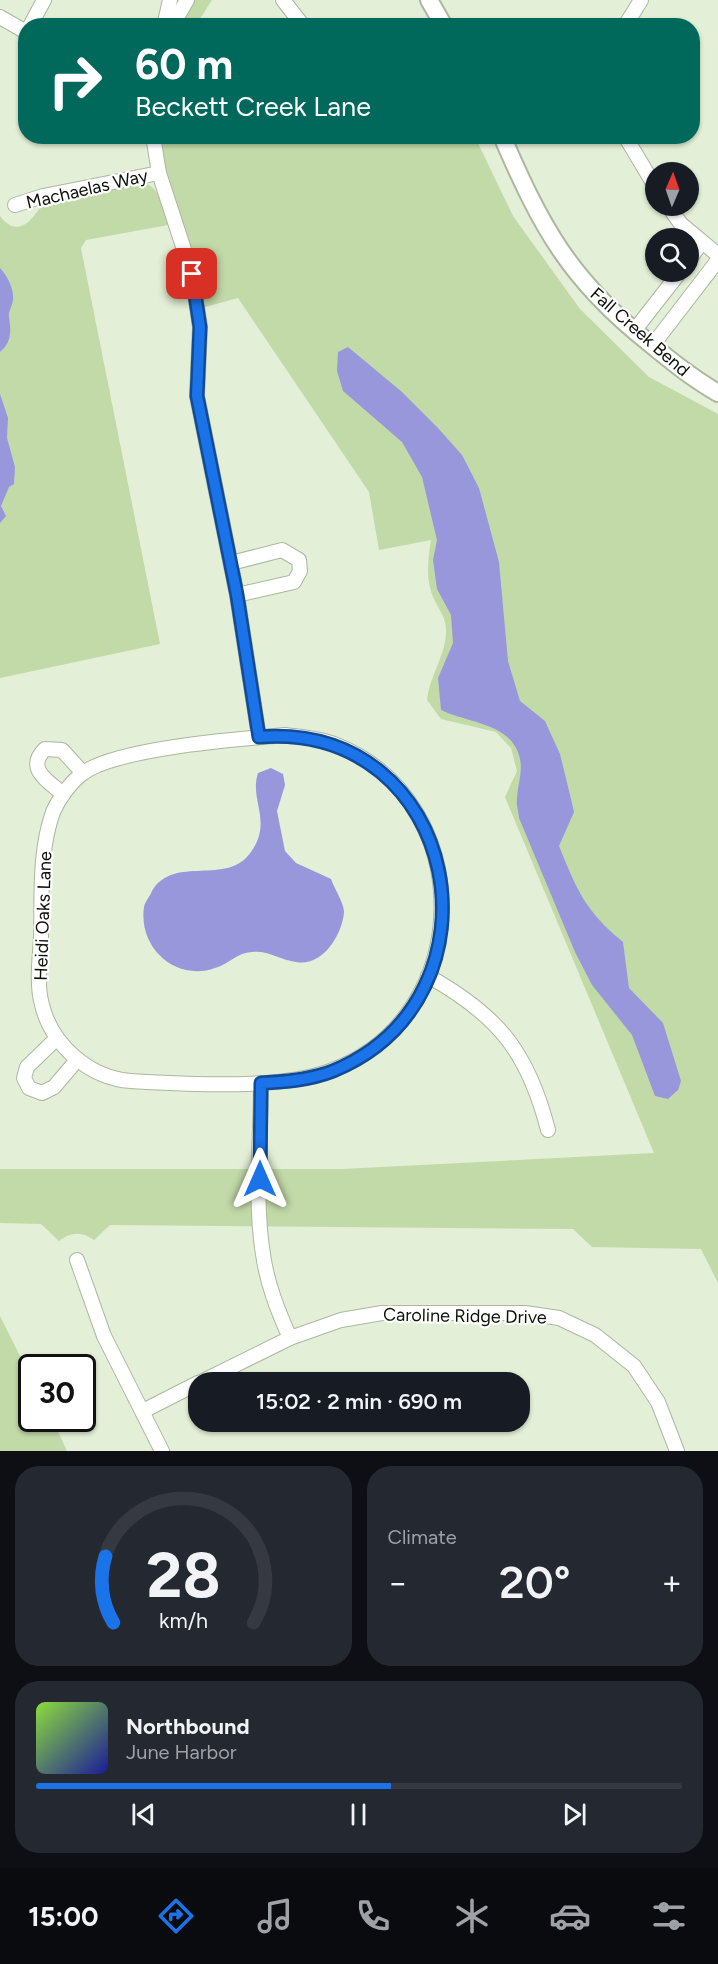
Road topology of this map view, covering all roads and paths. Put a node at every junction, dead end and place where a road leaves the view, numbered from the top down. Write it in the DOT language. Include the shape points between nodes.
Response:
graph roads {
  1 [pos="44,0"];
  2 [pos="170,0"];
  3 [pos="187,0"];
  4 [pos="283,0"];
  5 [pos="429,0"];
  6 [pos="641,0"];
  7 [pos="0,17"];
  8 [pos="34,18"];
  9 [pos="166,18"];
  10 [pos="177,18"];
  11 [pos="297,18"];
  12 [pos="439,18"];
  13 [pos="631,18"];
  14 [pos="18,27"];
  15 [pos="154,144"];
  16 [pos="505,144"];
  17 [pos="630,144"];
  18 [pos="645,170"];
  19 [pos="159,173"];
  20 [pos="15,205"];
  21 [pos="675,216"];
  22 [pos="702,243"];
  23 [pos="699,247"];
  24 [pos="718,255"];
  25 [pos="718,260"];
  26 [pos="672,282"];
  27 [pos="634,331"];
  28 [pos="652,346"];
  29 [pos="718,393"];
  30 [pos="231,563"];
  31 [pos="237,595"];
  32 [pos="259,737"];
  33 [pos="83,773"];
  34 [pos="63,794"];
  35 [pos="428,976"];
  36 [pos="57,1038"];
  37 [pos="72,1055"];
  38 [pos="261,1083"];
  39 [pos="548,1130"];
  40 [pos="77,1260"];
  41 [pos="290,1338"];
  42 [pos="220,1372"];
  43 [pos="188,1388"];
  44 [pos="143,1411"];
  45 [pos="162,1451"];
  46 [pos="677,1451"];
  1 -- 8 [label="street"];
  2 -- 9 [label="street"];
  3 -- 10 [label="street"];
  4 -- 11 [label="street"];
  5 -- 12 [label="street"];
  6 -- 13 [label="street"];
  7 -- 14 [label="street"];
  15 -- 19 [label="street"];
  16 -- 27 [label="street, Fall Creek Bend" via="528,197 556,245 585,284"];
  17 -- 18 [label="street"];
  19 -- 20 [label="street, Machaelas Way" via="43,195"];
  19 -- 30 [label="street" via="192,274 200,327 197,396"];
  21 -- 22 [label="street"];
  22 -- 23 [label="street"];
  22 -- 24 [label="street"];
  25 -- 28 [label="street"];
  26 -- 27 [label="street"];
  27 -- 28 [label="street, Fall Creek Bend"];
  28 -- 29 [label="street, Fall Creek Bend" via="690,377"];
  30 -- 31 [label="street"];
  30 -- 31 [label="street" via="282,550 299,560 300,571 294,582"];
  31 -- 32 [label="street"];
  32 -- 33 [label="street" via="132,754"];
  32 -- 35 [label="street" via="285,735 333,744 376,768 410,804 432,845 442,888 441,934"];
  33 -- 34 [label="street, Heidi Oaks Lane"];
  33 -- 34 [label="street" via="62,750 45,749 38,756 39,772"];
  34 -- 36 [label="street, Heidi Oaks Lane" via="54,809 44,850 39,979 41,1002"];
  35 -- 38 [label="street" via="401,1021 360,1057 303,1079"];
  35 -- 39 [label="street" via="482,1010 501,1029 518,1053 541,1100"];
  36 -- 37 [label="street, Heidi Oaks Lane"];
  36 -- 37 [label="street" via="27,1067 24,1078 29,1088 42,1093 54,1087"];
  37 -- 38 [label="street" via="119,1080"];
  38 -- 41 [label="street" via="263,1255 270,1288"];
  40 -- 44 [label="street" via="104,1336"];
  41 -- 42 [label="street, Caroline Ridge Drive"];
  41 -- 46 [label="street, Caroline Ridge Drive" via="341,1320 382,1313 525,1313 559,1318 595,1335 634,1366 658,1402"];
  43 -- 44 [label="street, Caroline Ridge Drive"];
  44 -- 45 [label="street"];
}
